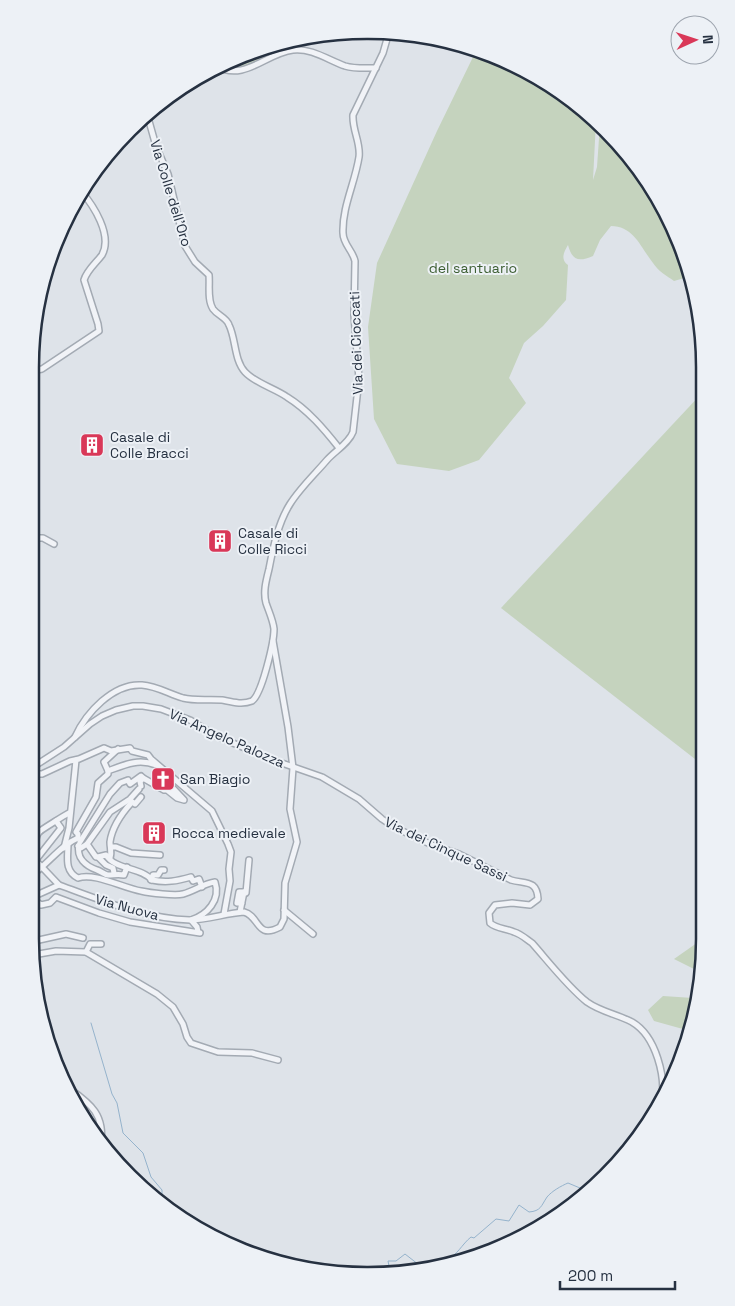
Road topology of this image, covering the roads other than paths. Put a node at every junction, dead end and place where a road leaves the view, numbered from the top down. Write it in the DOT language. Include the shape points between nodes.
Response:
graph roads {
  1 [pos="387,39"];
  2 [pos="376,68"];
  3 [pos="228,70"];
  4 [pos="149,122"];
  5 [pos="85,199"];
  6 [pos="39,370"];
  7 [pos="339,448"];
  8 [pos="39,538"];
  9 [pos="54,544"];
  10 [pos="273,638"];
  11 [pos="75,737"];
  12 [pos="118,749"];
  13 [pos="76,760"];
  14 [pos="39,763"];
  15 [pos="292,768"];
  16 [pos="165,770"];
  17 [pos="108,771"];
  18 [pos="39,774"];
  19 [pos="141,777"];
  20 [pos="140,797"];
  21 [pos="131,801"];
  22 [pos="69,813"];
  23 [pos="94,819"];
  24 [pos="56,821"];
  25 [pos="102,824"];
  26 [pos="61,828"];
  27 [pos="69,828"];
  28 [pos="40,831"];
  29 [pos="78,842"];
  30 [pos="87,844"];
  31 [pos="66,846"];
  32 [pos="111,847"];
  33 [pos="160,855"];
  34 [pos="98,856"];
  35 [pos="110,858"];
  36 [pos="39,860"];
  37 [pos="249,860"];
  38 [pos="39,862"];
  39 [pos="39,865"];
  40 [pos="127,867"];
  41 [pos="164,870"];
  42 [pos="114,874"];
  43 [pos="151,880"];
  44 [pos="59,884"];
  45 [pos="202,887"];
  46 [pos="39,894"];
  47 [pos="39,904"];
  48 [pos="284,910"];
  49 [pos="240,912"];
  50 [pos="224,914"];
  51 [pos="191,920"];
  52 [pos="313,934"];
  53 [pos="83,938"];
  54 [pos="39,940"];
  55 [pos="101,944"];
  56 [pos="86,952"];
  57 [pos="39,954"];
  58 [pos="278,1060"];
  59 [pos="663,1081"];
  60 [pos="79,1096"];
  61 [pos="101,1131"];
  1 -- 2 [label="street, Via dei Cioccati"];
  2 -- 3 [label="street" via="351,67 296,50 278,54 241,71"];
  2 -- 7 [label="street, Via dei Cioccati" via="353,117 360,154 343,235 355,261 354,315 359,389 352,434"];
  4 -- 7 [label="street, Via Colle dell'Oro" via="168,174 186,248 196,264 209,274 211,305 230,326 242,369 294,402 321,425"];
  5 -- 6 [label="street" via="97,216 105,240 103,252 84,280 99,330"];
  7 -- 10 [label="street, Via dei Cioccati" via="293,500 282,519 265,590"];
  8 -- 9 [label="street"];
  10 -- 11 [label="street, Via dei Cioccati" via="262,686 252,702 188,698 149,686 132,686 101,702"];
  10 -- 15 [label="street"];
  11 -- 14 [label="street, Via Angelo Palozza"];
  11 -- 15 [label="street, Via Angelo Palozza" via="102,716 125,708 161,708 216,736"];
  12 -- 13 [label="street" via="104,748"];
  12 -- 16 [label="street" via="130,748 146,753"];
  12 -- 17 [label="street" via="104,762"];
  13 -- 18 [label="street"];
  13 -- 22 [label="street"];
  15 -- 48 [label="street" via="290,809 297,844 285,883"];
  15 -- 59 [label="street, Via dei Cinque Sassi" via="335,784 394,827 511,880 528,882 535,887 538,900 534,904 495,905 489,913 490,923 523,936 586,1001 624,1018 643,1032 654,1050"];
  16 -- 17 [label="street" via="138,761"];
  16 -- 19 [label="street" via="171,777 169,784 184,800"];
  16 -- 50 [label="street" via="212,811 228,844 231,852 230,881"];
  17 -- 29 [label="street" via="98,783 96,796 78,830"];
  19 -- 21 [label="street" via="140,787"];
  19 -- 23 [label="street" via="130,784 128,780 120,783"];
  20 -- 21 [label="street" via="135,804"];
  21 -- 25 [label="street" via="110,812"];
  21 -- 32 [label="street" via="118,819"];
  22 -- 24 [label="street"];
  22 -- 27 [label="street"];
  23 -- 25 [label="street"];
  23 -- 29 [label="street"];
  24 -- 26 [label="street"];
  24 -- 28 [label="street"];
  25 -- 30 [label="street"];
  26 -- 27 [label="street"];
  26 -- 36 [label="street"];
  27 -- 31 [label="street"];
  29 -- 30 [label="street" via="81,848"];
  29 -- 31 [label="street"];
  29 -- 42 [label="street" via="80,860 106,875"];
  30 -- 34 [label="street"];
  31 -- 38 [label="street"];
  31 -- 45 [label="street" via="70,873 78,878 95,878 141,891 176,895"];
  32 -- 33 [label="street"];
  32 -- 35 [label="street"];
  34 -- 35 [label="street"];
  34 -- 42 [label="street" via="113,868"];
  35 -- 40 [label="street"];
  37 -- 49 [label="street" via="246,893"];
  39 -- 44 [label="street"];
  40 -- 42 [label="street" via="124,875"];
  40 -- 43 [label="street"];
  41 -- 43 [label="street" via="153,875"];
  43 -- 45 [label="street" via="164,883 191,877 193,881 199,879"];
  44 -- 46 [label="street"];
  44 -- 51 [label="street, Via Nuova" via="128,908"];
  45 -- 51 [label="street" via="215,882 217,892 204,914"];
  47 -- 51 [label="street" via="50,903 56,897 130,922 200,933"];
  48 -- 49 [label="street" via="282,925 271,930 258,926 251,914"];
  48 -- 52 [label="street"];
  49 -- 50 [label="street, Via Nuova"];
  50 -- 51 [label="street, Via Nuova"];
  53 -- 54 [label="street" via="66,934"];
  55 -- 56 [label="street" via="90,944"];
  56 -- 57 [label="street"];
  56 -- 58 [label="street" via="158,994 173,1007 191,1043 218,1052 252,1053"];
  60 -- 61 [label="street" via="94,1110"];
}
